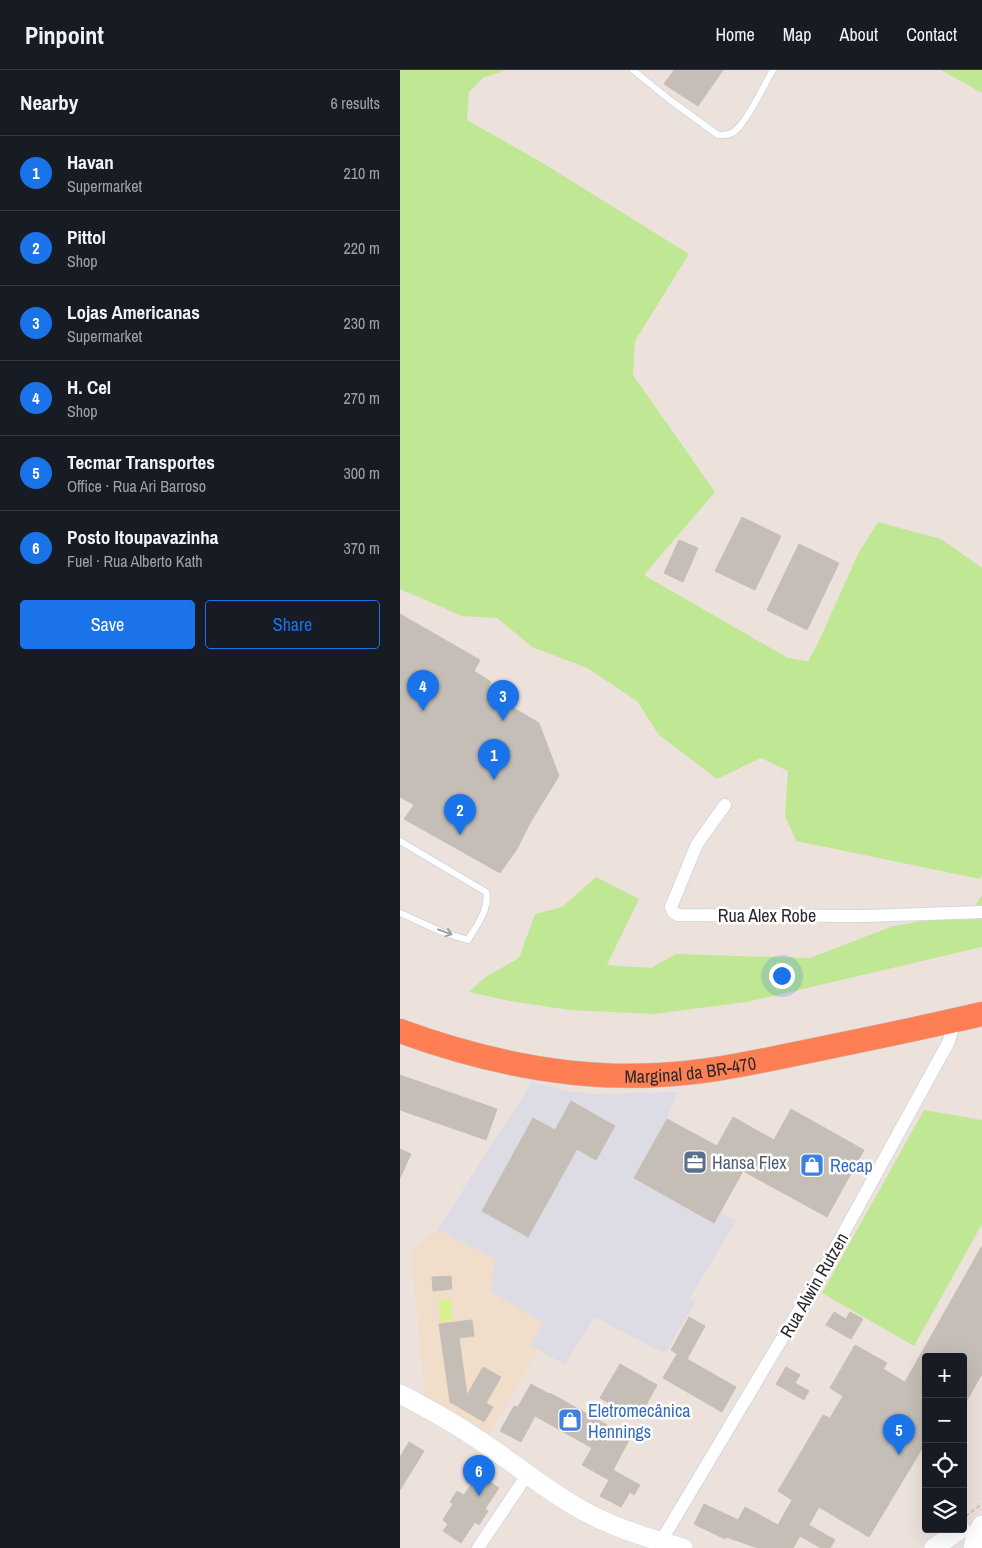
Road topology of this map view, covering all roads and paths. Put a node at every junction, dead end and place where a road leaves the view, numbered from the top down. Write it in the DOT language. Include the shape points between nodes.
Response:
graph roads {
  1 [pos="633,70"];
  2 [pos="773,70"];
  3 [pos="725,805"];
  4 [pos="400,840"];
  5 [pos="982,912"];
  6 [pos="400,913"];
  7 [pos="982,1014"];
  8 [pos="951,1021"];
  9 [pos="400,1031"];
  10 [pos="400,1394"];
  11 [pos="527,1475"];
  12 [pos="982,1504"];
  13 [pos="967,1515"];
  14 [pos="982,1516"];
  15 [pos="967,1525"];
  16 [pos="982,1525"];
  17 [pos="955,1533"];
  18 [pos="659,1545"];
  19 [pos="478,1548"];
  20 [pos="683,1548"];
  21 [pos="934,1548"];
  22 [pos="973,1548"];
  1 -- 2 [label="lane" via="718,135 727,136 737,130"];
  3 -- 5 [label="street, Rua Alex Robe" via="697,844 671,907 673,912 865,916"];
  6 -- 4 [label="lane, one-way" via="468,940 488,899 486,892"];
  7 -- 8 [label="highway, Marginal da BR-470"];
  8 -- 9 [label="highway, Marginal da BR-470" via="725,1068 656,1076 588,1074 507,1062"];
  8 -- 18 [label="street, Rua Alwin Rutzen" via="948,1043 877,1174"];
  10 -- 11 [label="main road" via="443,1416"];
  11 -- 18 [label="main road" via="579,1509"];
  11 -- 19 [label="street"];
  12 -- 13 [label="path"];
  14 -- 15 [label="main road"];
  16 -- 22 [label="main road"];
  17 -- 21 [label="main road"];
  18 -- 20 [label="main road"];
}
